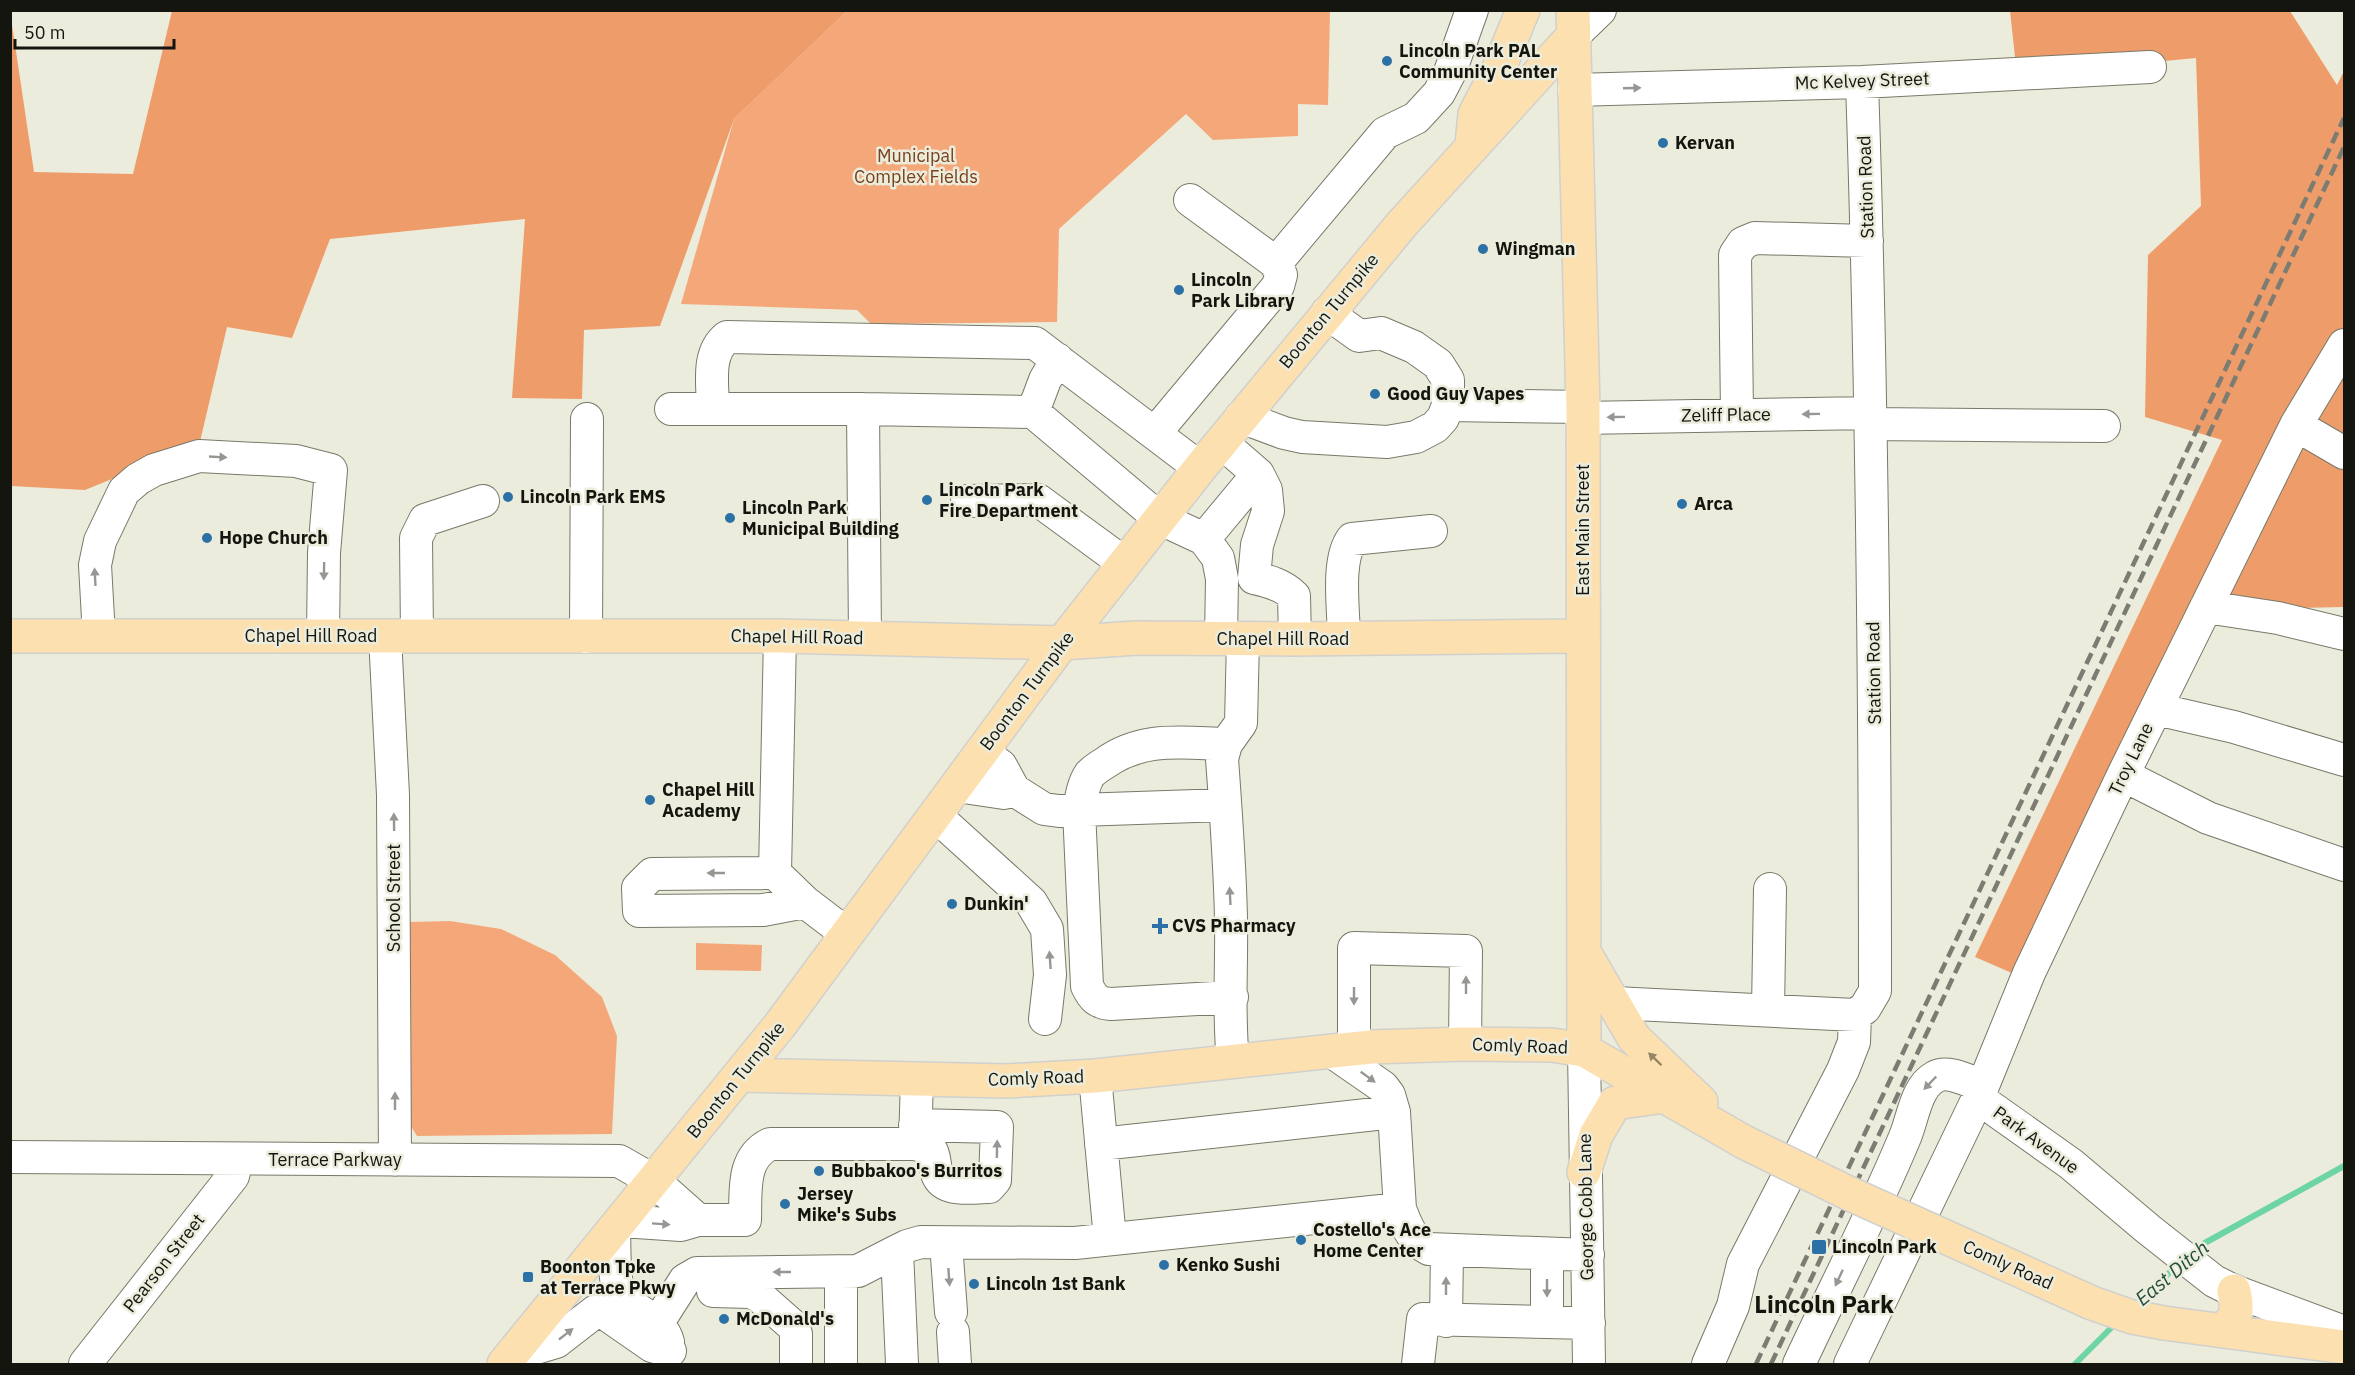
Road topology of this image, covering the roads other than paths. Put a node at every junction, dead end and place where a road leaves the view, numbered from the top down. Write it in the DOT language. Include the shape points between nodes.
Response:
graph roads {
  1 [pos="1472,10"];
  2 [pos="1523,10"];
  3 [pos="1600,10"];
  4 [pos="1573,23"];
  5 [pos="2150,68"];
  6 [pos="1863,82"];
  7 [pos="1574,90"];
  8 [pos="1472,146"];
  9 [pos="1190,200"];
  10 [pos="1867,241"];
  11 [pos="1276,263"];
  12 [pos="1327,313"];
  13 [pos="2344,345"];
  14 [pos="1057,359"];
  15 [pos="1448,405"];
  16 [pos="713,409"];
  17 [pos="863,409"];
  18 [pos="671,410"];
  19 [pos="1033,412"];
  20 [pos="1582,412"];
  21 [pos="1737,415"];
  22 [pos="1241,417"];
  23 [pos="587,418"];
  24 [pos="1870,418"];
  25 [pos="2296,425"];
  26 [pos="2104,426"];
  27 [pos="1155,433"];
  28 [pos="1221,442"];
  29 [pos="2344,453"];
  30 [pos="1200,468"];
  31 [pos="1258,474"];
  32 [pos="483,501"];
  33 [pos="967,501"];
  34 [pos="1160,518"];
  35 [pos="1431,531"];
  36 [pos="1204,539"];
  37 [pos="1124,563"];
  38 [pos="1254,578"];
  39 [pos="1222,579"];
  40 [pos="2206,607"];
  41 [pos="2344,634"];
  42 [pos="10,636"];
  43 [pos="99,636"];
  44 [pos="323,636"];
  45 [pos="385,636"];
  46 [pos="417,636"];
  47 [pos="780,636"];
  48 [pos="1583,636"];
  49 [pos="586,637"];
  50 [pos="865,638"];
  51 [pos="1232,639"];
  52 [pos="1295,639"];
  53 [pos="1344,639"];
  54 [pos="1062,643"];
  55 [pos="2156,709"];
  56 [pos="1226,744"];
  57 [pos="982,752"];
  58 [pos="2344,760"];
  59 [pos="2123,775"];
  60 [pos="957,786"];
  61 [pos="1014,790"];
  62 [pos="1225,805"];
  63 [pos="1079,810"];
  64 [pos="935,815"];
  65 [pos="2344,865"];
  66 [pos="775,873"];
  67 [pos="1770,889"];
  68 [pos="805,903"];
  69 [pos="848,934"];
  70 [pos="1583,950"];
  71 [pos="1232,997"];
  72 [pos="1615,1003"];
  73 [pos="1768,1010"];
  74 [pos="1855,1015"];
  75 [pos="1045,1018"];
  76 [pos="1465,1044"];
  77 [pos="1343,1050"];
  78 [pos="1584,1050"];
  79 [pos="1233,1061"];
  80 [pos="740,1075"];
  81 [pos="1095,1076"];
  82 [pos="916,1079"];
  83 [pos="1981,1092"];
  84 [pos="1664,1096"];
  85 [pos="1394,1112"];
  86 [pos="1744,1142"];
  87 [pos="1101,1144"];
  88 [pos="10,1157"];
  89 [pos="237,1160"];
  90 [pos="395,1160"];
  91 [pos="1584,1172"];
  92 [pos="654,1181"];
  93 [pos="1400,1209"];
  94 [pos="698,1220"];
  95 [pos="618,1227"];
  96 [pos="1110,1239"];
  97 [pos="946,1243"];
  98 [pos="897,1251"];
  99 [pos="1447,1251"];
  100 [pos="1547,1254"];
  101 [pos="1588,1255"];
  102 [pos="841,1272"];
  103 [pos="679,1289"];
  104 [pos="2234,1291"];
  105 [pos="1446,1321"];
  106 [pos="1547,1322"];
  107 [pos="1589,1323"];
  108 [pos="2221,1330"];
  109 [pos="2344,1332"];
  110 [pos="668,1346"];
  111 [pos="2344,1347"];
  112 [pos="508,1360"];
  113 [pos="85,1365"];
  114 [pos="796,1365"];
  115 [pos="841,1365"];
  116 [pos="902,1365"];
  117 [pos="955,1365"];
  118 [pos="1418,1365"];
  119 [pos="1589,1365"];
  120 [pos="1708,1365"];
  121 [pos="1799,1365"];
  122 [pos="1850,1365"];
  1 -- 11 [label="street" via="1439,93 1416,118 1385,133"];
  2 -- 8 [label="main road" via="1475,114"];
  3 -- 4 [label="street"];
  4 -- 7 [label="main road, East Main Street"];
  4 -- 8 [label="main road, Boonton Turnpike"];
  5 -- 6 [label="street, Mc Kelvey Street"];
  7 -- 6 [label="street, Mc Kelvey Street, one-way"];
  6 -- 10 [label="street, Station Road"];
  7 -- 20 [label="main road, East Main Street"];
  8 -- 12 [label="main road, Boonton Turnpike"];
  9 -- 11 [label="street"];
  10 -- 21 [label="street" via="1755,238 1743,243 1735,255"];
  10 -- 24 [label="street, Station Road"];
  11 -- 27 [label="street" via="1281,275 1278,286"];
  12 -- 15 [label="street" via="1359,336 1381,333 1414,347 1438,364 1448,380"];
  12 -- 22 [label="main road, Boonton Turnpike"];
  13 -- 25 [label="street, Troy Lane"];
  14 -- 16 [label="street" via="1035,343 727,337 713,356"];
  14 -- 19 [label="street"];
  14 -- 27 [label="street"];
  15 -- 20 [label="street, Zeliff Place"];
  15 -- 22 [label="street" via="1435,427 1416,437 1387,442 1302,437"];
  16 -- 17 [label="street"];
  16 -- 18 [label="street"];
  17 -- 19 [label="street"];
  17 -- 50 [label="street"];
  19 -- 34 [label="street"];
  21 -- 20 [label="street, Zeliff Place, one-way"];
  20 -- 48 [label="main road, East Main Street"];
  24 -- 21 [label="street, Zeliff Place, one-way"];
  22 -- 28 [label="main road, Boonton Turnpike"];
  23 -- 49 [label="street"];
  24 -- 26 [label="street, Zeliff Place"];
  24 -- 74 [label="street, Station Road" via="1875,991 1865,1008"];
  25 -- 29 [label="street"];
  25 -- 40 [label="street, Troy Lane"];
  27 -- 30 [label="street"];
  28 -- 30 [label="main road, Boonton Turnpike"];
  28 -- 31 [label="street"];
  30 -- 34 [label="main road, Boonton Turnpike"];
  31 -- 36 [label="street"];
  31 -- 38 [label="street" via="1266,490 1268,511 1257,545"];
  32 -- 46 [label="street" via="425,520 416,538"];
  33 -- 37 [label="street" via="1038,500"];
  34 -- 36 [label="street"];
  34 -- 37 [label="main road, Boonton Turnpike"];
  35 -- 53 [label="street" via="1352,538 1344,562"];
  36 -- 39 [label="street" via="1218,558"];
  37 -- 54 [label="main road, Boonton Turnpike"];
  38 -- 39 [label="street"];
  38 -- 52 [label="street" via="1280,586 1294,596"];
  39 -- 51 [label="street"];
  40 -- 41 [label="street" via="2278,618"];
  40 -- 55 [label="street, Troy Lane"];
  42 -- 43 [label="main road, Chapel Hill Road"];
  43 -- 44 [label="main road, Chapel Hill Road"];
  43 -- 44 [label="street, one-way" via="95,565 100,541 124,491 154,470 199,456 296,461 331,470"];
  44 -- 45 [label="main road, Chapel Hill Road"];
  45 -- 46 [label="main road, Chapel Hill Road"];
  90 -- 45 [label="street, School Street, one-way" via="393,795"];
  46 -- 49 [label="main road, Chapel Hill Road"];
  47 -- 49 [label="main road, Chapel Hill Road"];
  47 -- 50 [label="main road, Chapel Hill Road"];
  47 -- 66 [label="street"];
  48 -- 53 [label="main road, Chapel Hill Road"];
  48 -- 70 [label="main road, East Main Street"];
  50 -- 54 [label="main road, Chapel Hill Road"];
  51 -- 52 [label="main road, Chapel Hill Road"];
  51 -- 54 [label="main road, Chapel Hill Road" via="1136,638"];
  51 -- 56 [label="street" via="1241,723"];
  52 -- 53 [label="main road, Chapel Hill Road"];
  54 -- 57 [label="main road, Boonton Turnpike"];
  55 -- 58 [label="street" via="2234,726"];
  55 -- 59 [label="street, Troy Lane"];
  56 -- 62 [label="street" via="1222,759"];
  56 -- 63 [label="street" via="1167,742 1144,744 1120,753 1091,773"];
  57 -- 60 [label="main road, Boonton Turnpike"];
  57 -- 61 [label="street" via="1001,765"];
  59 -- 65 [label="street" via="2208,818"];
  59 -- 83 [label="street, Troy Lane" via="2029,973"];
  60 -- 61 [label="street" via="1004,793"];
  60 -- 64 [label="main road, Boonton Turnpike"];
  61 -- 63 [label="street" via="1044,809"];
  62 -- 63 [label="street"];
  71 -- 62 [label="street, one-way"];
  63 -- 71 [label="street" via="1087,986 1093,998 1111,1004"];
  64 -- 69 [label="main road, Boonton Turnpike"];
  75 -- 64 [label="street, one-way" via="1050,975 1047,929 1031,902"];
  66 -- 68 [label="street"];
  66 -- 68 [label="street, one-way" via="652,874 638,888 639,910 763,910"];
  67 -- 73 [label="street"];
  68 -- 69 [label="street"];
  69 -- 80 [label="main road, Boonton Turnpike"];
  70 -- 72 [label="main road"];
  70 -- 78 [label="main road, East Main Street"];
  71 -- 79 [label="street" via="1229,1022"];
  72 -- 73 [label="street"];
  86 -- 72 [label="main road, one-way" via="1634,1038"];
  73 -- 74 [label="street"];
  74 -- 120 [label="street" via="1854,1042 1843,1070 1743,1264 1733,1306"];
  76 -- 77 [label="main road, Comly Road"];
  76 -- 77 [label="street, one-way" via="1466,951 1354,948"];
  76 -- 78 [label="main road, Comly Road" via="1552,1045"];
  77 -- 79 [label="main road, Comly Road"];
  77 -- 85 [label="street, one-way" via="1383,1087"];
  78 -- 84 [label="main road, Comly Road"];
  78 -- 91 [label="street, George Cobb Lane"];
  79 -- 81 [label="main road, Comly Road"];
  80 -- 82 [label="main road, Comly Road"];
  80 -- 92 [label="main road, Boonton Turnpike"];
  81 -- 82 [label="main road, Comly Road" via="1007,1081"];
  81 -- 87 [label="street"];
  82 -- 94 [label="street" via="915,1135 770,1144 762,1148 750,1166 745,1220"];
  83 -- 104 [label="street, Park Avenue" via="2194,1266"];
  83 -- 121 [label="street, one-way" via="1952,1075 1941,1074 1925,1086"];
  83 -- 122 [label="street, Park Avenue"];
  84 -- 86 [label="main road, Comly Road"];
  84 -- 91 [label="main road" via="1615,1103 1596,1135"];
  85 -- 87 [label="street"];
  85 -- 93 [label="street"];
  86 -- 108 [label="main road, Comly Road, bridge" via="2092,1303 2132,1317"];
  87 -- 96 [label="street"];
  88 -- 89 [label="street, Terrace Parkway"];
  89 -- 90 [label="street, Terrace Parkway"];
  89 -- 113 [label="street, Pearson Street" via="233,1176"];
  90 -- 92 [label="street, Terrace Parkway" via="619,1161"];
  91 -- 101 [label="street, George Cobb Lane"];
  92 -- 94 [label="street, Terrace Parkway"];
  92 -- 95 [label="main road, Boonton Turnpike"];
  93 -- 96 [label="street"];
  93 -- 99 [label="street" via="1421,1246"];
  95 -- 94 [label="street, one-way" via="681,1225"];
  95 -- 110 [label="street" via="617,1282 621,1293"];
  95 -- 112 [label="main road, Boonton Turnpike"];
  96 -- 97 [label="street" via="1075,1243"];
  97 -- 98 [label="street" via="921,1242"];
  97 -- 117 [label="street, one-way"];
  98 -- 102 [label="street" via="858,1271"];
  98 -- 116 [label="street"];
  99 -- 100 [label="street"];
  105 -- 99 [label="street, one-way"];
  100 -- 101 [label="street"];
  100 -- 106 [label="street, one-way"];
  101 -- 107 [label="street, George Cobb Lane"];
  102 -- 103 [label="street, one-way" via="697,1272"];
  102 -- 115 [label="street"];
  103 -- 110 [label="street"];
  103 -- 114 [label="street" via="750,1292 759,1296 793,1326"];
  104 -- 108 [label="main road" via="2238,1308 2230,1325"];
  104 -- 109 [label="street, Park Avenue"];
  105 -- 106 [label="street"];
  105 -- 118 [label="street" via="1423,1319"];
  106 -- 107 [label="street"];
  107 -- 119 [label="street, George Cobb Lane"];
  108 -- 111 [label="main road, Comly Road"];
  112 -- 110 [label="street, one-way" via="556,1342 596,1311 652,1346"];
}
